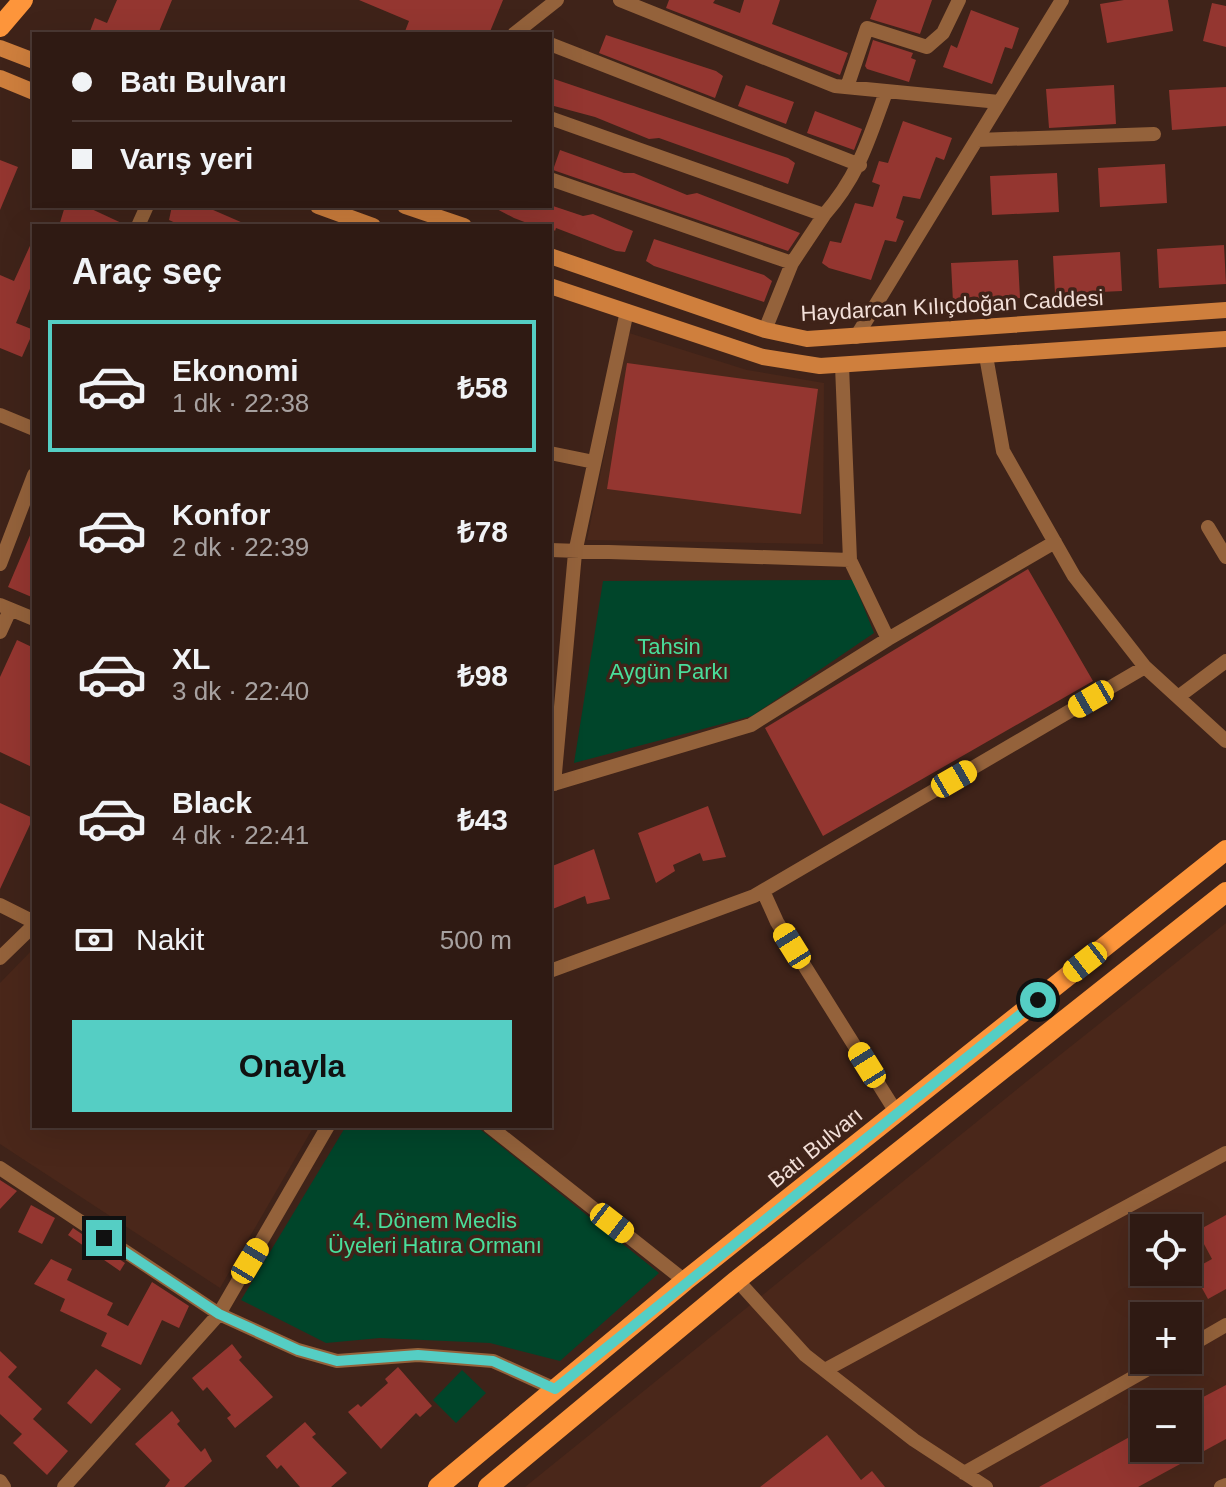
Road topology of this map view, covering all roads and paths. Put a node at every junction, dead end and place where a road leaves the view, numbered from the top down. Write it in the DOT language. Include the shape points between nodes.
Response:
graph roads {
  1 [pos="23,0"];
  2 [pos="557,0"];
  3 [pos="620,0"];
  4 [pos="959,0"];
  5 [pos="1062,0"];
  6 [pos="0,27"];
  7 [pos="520,32"];
  8 [pos="552,45"];
  9 [pos="0,48"];
  10 [pos="32,60"];
  11 [pos="0,78"];
  12 [pos="847,87"];
  13 [pos="32,91"];
  14 [pos="886,92"];
  15 [pos="999,102"];
  16 [pos="552,119"];
  17 [pos="1154,134"];
  18 [pos="977,140"];
  19 [pos="860,165"];
  20 [pos="552,180"];
  21 [pos="323,208"];
  22 [pos="411,208"];
  23 [pos="824,215"];
  24 [pos="341,216"];
  25 [pos="367,224"];
  26 [pos="458,224"];
  27 [pos="552,257"];
  28 [pos="792,263"];
  29 [pos="552,287"];
  30 [pos="1226,310"];
  31 [pos="627,311"];
  32 [pos="765,330"];
  33 [pos="856,337"];
  34 [pos="1226,339"];
  35 [pos="986,356"];
  36 [pos="842,366"];
  37 [pos="0,415"];
  38 [pos="32,424"];
  39 [pos="552,453"];
  40 [pos="594,462"];
  41 [pos="32,480"];
  42 [pos="1208,527"];
  43 [pos="1055,542"];
  44 [pos="552,550"];
  45 [pos="575,553"];
  46 [pos="1226,557"];
  47 [pos="850,560"];
  48 [pos="0,564"];
  49 [pos="5,607"];
  50 [pos="32,618"];
  51 [pos="0,632"];
  52 [pos="888,639"];
  53 [pos="1226,661"];
  54 [pos="1145,667"];
  55 [pos="1178,697"];
  56 [pos="1226,741"];
  57 [pos="552,785"];
  58 [pos="1226,850"];
  59 [pos="763,891"];
  60 [pos="1226,892"];
  61 [pos="0,905"];
  62 [pos="32,923"];
  63 [pos="32,926"];
  64 [pos="0,958"];
  65 [pos="552,970"];
  66 [pos="896,1112"];
  67 [pos="327,1128"];
  68 [pos="492,1128"];
  69 [pos="1226,1153"];
  70 [pos="0,1168"];
  71 [pos="737,1280"];
  72 [pos="685,1281"];
  73 [pos="219,1314"];
  74 [pos="1226,1325"];
  75 [pos="1202,1339"];
  76 [pos="825,1370"];
  77 [pos="1139,1374"];
  78 [pos="555,1389"];
  79 [pos="964,1473"];
  80 [pos="0,1481"];
  81 [pos="4,1487"];
  82 [pos="64,1487"];
  83 [pos="438,1487"];
  84 [pos="488,1487"];
  85 [pos="986,1487"];
  1 -- 6 [label="main road"];
  2 -- 7 [label="street"];
  3 -- 12 [label="street"];
  4 -- 12 [label="street" via="943,33 927,47 867,28"];
  5 -- 15 [label="street"];
  8 -- 19 [label="street"];
  9 -- 10 [label="main road"];
  11 -- 13 [label="main road"];
  12 -- 14 [label="street"];
  14 -- 15 [label="street"];
  14 -- 19 [label="street"];
  15 -- 18 [label="street"];
  16 -- 23 [label="street"];
  17 -- 18 [label="street"];
  18 -- 33 [label="street"];
  19 -- 23 [label="street"];
  20 -- 28 [label="street"];
  21 -- 24 [label="main road"];
  22 -- 26 [label="main road"];
  23 -- 28 [label="street"];
  24 -- 25 [label="main road"];
  27 -- 32 [label="main road, Haydarcan Kılıçdoğan Caddesi"];
  28 -- 32 [label="street"];
  29 -- 31 [label="main road"];
  30 -- 33 [label="main road, Haydarcan Kılıçdoğan Caddesi"];
  31 -- 36 [label="main road" via="763,357"];
  31 -- 40 [label="street"];
  32 -- 33 [label="main road, Haydarcan Kılıçdoğan Caddesi" via="807,339"];
  34 -- 35 [label="main road"];
  35 -- 36 [label="main road"];
  35 -- 43 [label="street" via="1003,451"];
  36 -- 47 [label="street"];
  37 -- 38 [label="street"];
  39 -- 40 [label="street"];
  40 -- 45 [label="street"];
  41 -- 48 [label="street"];
  42 -- 46 [label="street"];
  43 -- 52 [label="street"];
  43 -- 54 [label="street" via="1074,576"];
  44 -- 45 [label="street"];
  45 -- 47 [label="street"];
  45 -- 57 [label="street"];
  47 -- 52 [label="street"];
  49 -- 50 [label="street"];
  49 -- 51 [label="street"];
  52 -- 57 [label="street" via="751,725"];
  53 -- 55 [label="street"];
  54 -- 55 [label="street"];
  54 -- 59 [label="street"];
  55 -- 56 [label="street"];
  58 -- 66 [label="main road, Batı Bulvarı"];
  59 -- 65 [label="street"];
  59 -- 66 [label="street"];
  60 -- 71 [label="main road"];
  61 -- 62 [label="street"];
  63 -- 64 [label="street"];
  66 -- 72 [label="main road, Batı Bulvarı"];
  67 -- 73 [label="street"];
  68 -- 72 [label="street"];
  69 -- 76 [label="street"];
  70 -- 73 [label="street"];
  71 -- 76 [label="street"];
  71 -- 84 [label="main road"];
  72 -- 78 [label="main road, Batı Bulvarı"];
  73 -- 78 [label="street" via="298,1350 337,1361 418,1355 493,1361"];
  73 -- 82 [label="street"];
  74 -- 75 [label="street"];
  76 -- 79 [label="street"];
  77 -- 79 [label="street"];
  78 -- 83 [label="main road, Batı Bulvarı"];
  79 -- 85 [label="street"];
  80 -- 81 [label="street"];
}
